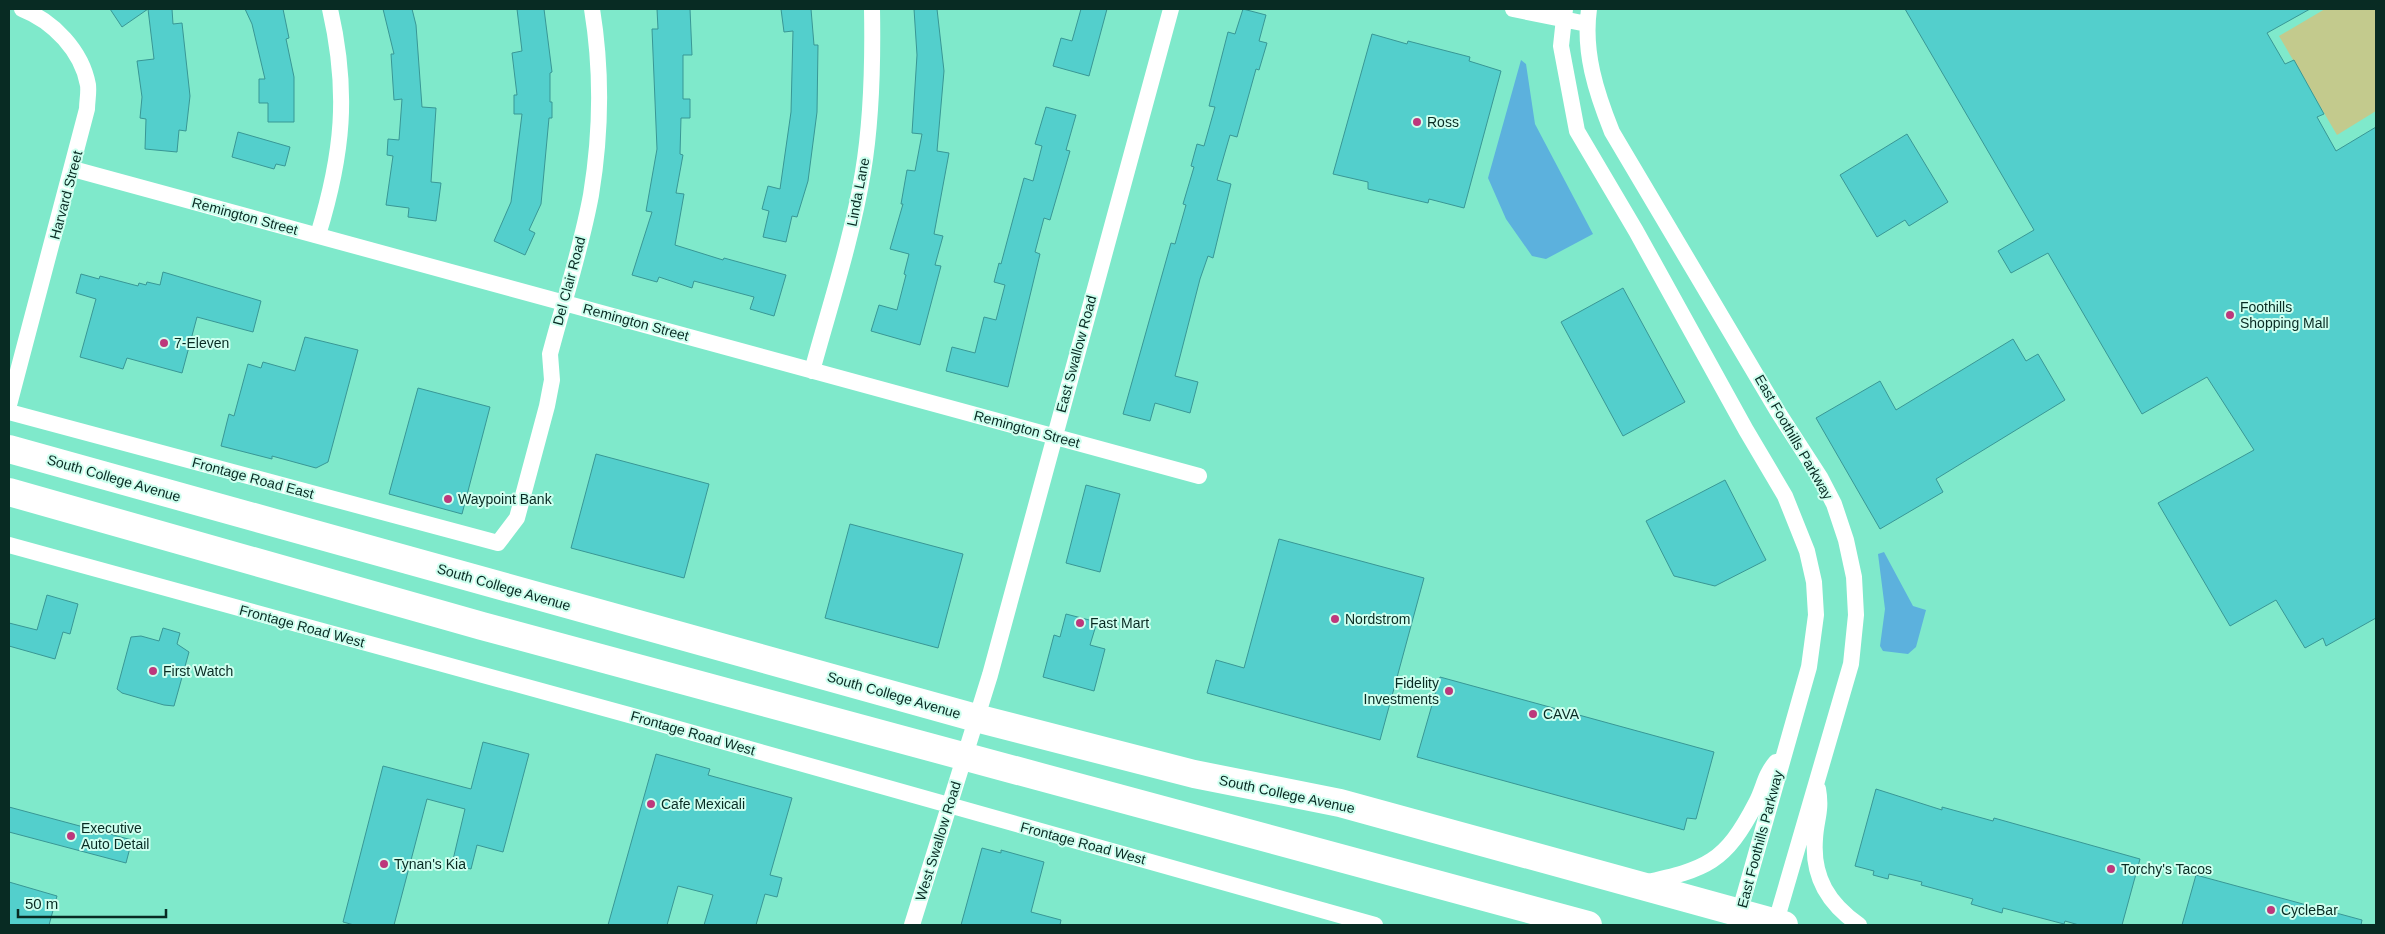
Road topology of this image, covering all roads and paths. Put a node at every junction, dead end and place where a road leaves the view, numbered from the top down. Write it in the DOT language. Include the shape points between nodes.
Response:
graph roads {
  1 [pos="22,9"];
  2 [pos="330,9"];
  3 [pos="592,9"];
  4 [pos="872,9"];
  5 [pos="1171,9"];
  6 [pos="1513,9"];
  7 [pos="1564,14"];
  8 [pos="1588,16"];
  9 [pos="73,168"];
  10 [pos="318,236"];
  11 [pos="564,302"];
  12 [pos="812,370"];
  13 [pos="9,405"];
  14 [pos="9,412"];
  15 [pos="1054,436"];
  16 [pos="9,449"];
  17 [pos="1199,476"];
  18 [pos="9,492"];
  19 [pos="498,543"];
  20 [pos="9,545"];
  21 [pos="976,718"];
  22 [pos="1784,752"];
  23 [pos="963,757"];
  24 [pos="1816,782"];
  25 [pos="949,805"];
  26 [pos="1637,885"];
  27 [pos="1737,919"];
  28 [pos="1778,924"];
  29 [pos="912,925"];
  30 [pos="1375,925"];
  31 [pos="1588,925"];
  32 [pos="1859,925"];
  1 -- 9 [label="street, Harvard Street" via="38,15 65,39 88,85 87,109"];
  2 -- 10 [label="street" via="342,87 341,126 331,191"];
  3 -- 11 [label="street, Del Clair Road" via="599,82 598,133 588,209"];
  4 -- 12 [label="street, Linda Lane" via="870,108 863,172 853,222"];
  5 -- 15 [label="street, East Swallow Road"];
  6 -- 7 [label="street"];
  7 -- 8 [label="street"];
  7 -- 22 [label="street, East Foothills Parkway" via="1561,46 1577,131 1785,496 1807,550 1814,582 1814,639"];
  8 -- 24 [label="street, East Foothills Parkway" via="1590,63 1597,95 1612,132 1820,477 1834,504 1846,540 1854,577 1854,644"];
  9 -- 10 [label="street, Remington Street"];
  9 -- 13 [label="street, Harvard Street"];
  10 -- 11 [label="street, Remington Street"];
  11 -- 12 [label="street, Remington Street"];
  11 -- 19 [label="street, Del Clair Road" via="550,354 552,380 547,406 525,490 517,518"];
  12 -- 15 [label="street, Remington Street"];
  14 -- 19 [label="street, Frontage Road East"];
  15 -- 17 [label="street, Remington Street"];
  15 -- 21 [label="street, East Swallow Road"];
  16 -- 21 [label="highway, South College Avenue"];
  18 -- 23 [label="highway" via="472,624"];
  20 -- 25 [label="street, Frontage Road West"];
  21 -- 23 [label="street, East Swallow Road"];
  21 -- 26 [label="highway, South College Avenue" via="1194,774 1340,803"];
  22 -- 26 [label="street" via="1766,773 1758,800 1724,852 1686,874"];
  22 -- 27 [label="street, East Foothills Parkway"];
  23 -- 25 [label="street, West Swallow Road"];
  23 -- 31 [label="highway"];
  24 -- 28 [label="street, East Foothills Parkway"];
  24 -- 32 [label="street" via="1821,805 1815,840 1819,877 1833,904"];
  25 -- 29 [label="street, West Swallow Road"];
  25 -- 30 [label="street, Frontage Road West"];
  26 -- 27 [label="highway, South College Avenue"];
  27 -- 28 [label="highway, South College Avenue"];
}
